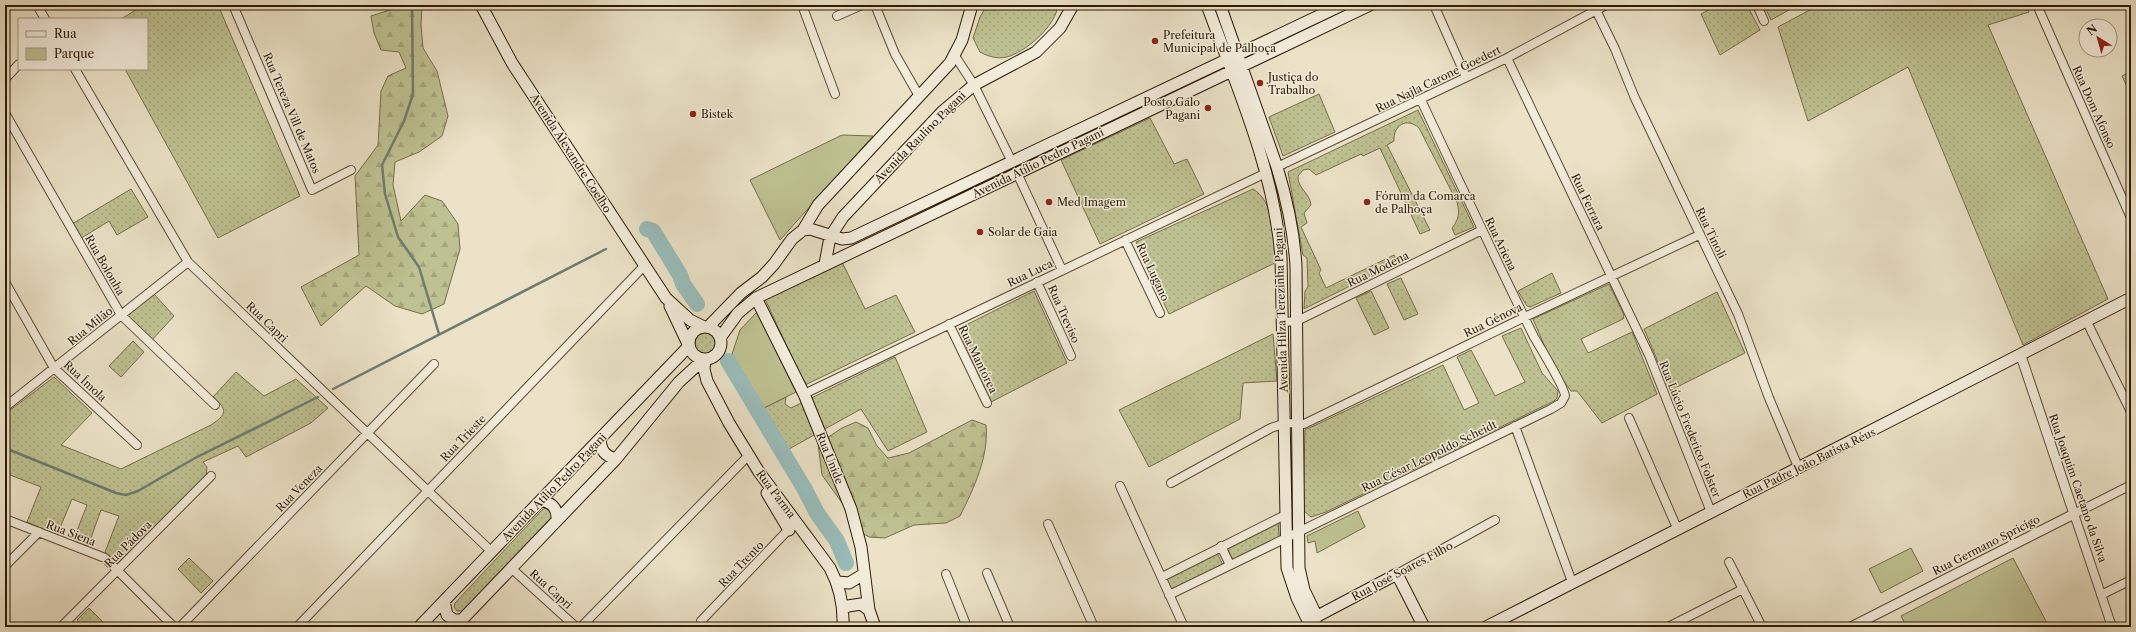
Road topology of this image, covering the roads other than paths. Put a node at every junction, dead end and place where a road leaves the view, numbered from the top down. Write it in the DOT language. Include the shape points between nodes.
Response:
graph roads {
  1 [pos="37,5"];
  2 [pos="234,5"];
  3 [pos="481,5"];
  4 [pos="802,5"];
  5 [pos="862,5"];
  6 [pos="876,5"];
  7 [pos="972,5"];
  8 [pos="1073,5"];
  9 [pos="1207,5"];
  10 [pos="1220,5"];
  11 [pos="1342,5"];
  12 [pos="1370,5"];
  13 [pos="1434,5"];
  14 [pos="1606,5"];
  15 [pos="1757,5"];
  16 [pos="2037,5"];
  17 [pos="1596,10"];
  18 [pos="837,16"];
  19 [pos="44,18"];
  20 [pos="1764,21"];
  21 [pos="1238,55"];
  22 [pos="955,56"];
  23 [pos="1507,58"];
  24 [pos="1227,60"];
  25 [pos="18,65"];
  26 [pos="1242,66"];
  27 [pos="76,70"];
  28 [pos="1231,71"];
  29 [pos="1466,77"];
  30 [pos="5,79"];
  31 [pos="974,85"];
  32 [pos="835,94"];
  33 [pos="919,96"];
  34 [pos="1421,100"];
  35 [pos="5,113"];
  36 [pos="1012,162"];
  37 [pos="1277,167"];
  38 [pos="351,170"];
  39 [pos="1017,173"];
  40 [pos="1266,173"];
  41 [pos="2131,218"];
  42 [pos="803,230"];
  43 [pos="1482,230"];
  44 [pos="1699,235"];
  45 [pos="830,237"];
  46 [pos="1125,240"];
  47 [pos="188,262"];
  48 [pos="825,264"];
  49 [pos="645,265"];
  50 [pos="1062,270"];
  51 [pos="1612,276"];
  52 [pos="5,282"];
  53 [pos="1037,282"];
  54 [pos="1297,297"];
  55 [pos="666,298"];
  56 [pos="756,298"];
  57 [pos="2131,298"];
  58 [pos="1282,299"];
  59 [pos="1160,313"];
  60 [pos="121,315"];
  61 [pos="1524,317"];
  62 [pos="1297,321"];
  63 [pos="1282,322"];
  64 [pos="2087,322"];
  65 [pos="949,324"];
  66 [pos="706,327"];
  67 [pos="720,338"];
  68 [pos="688,346"];
  69 [pos="1649,355"];
  70 [pos="1071,356"];
  71 [pos="2021,356"];
  72 [pos="704,360"];
  73 [pos="434,364"];
  74 [pos="54,368"];
  75 [pos="804,394"];
  76 [pos="1565,396"];
  77 [pos="987,402"];
  78 [pos="215,405"];
  79 [pos="5,407"];
  80 [pos="2131,412"];
  81 [pos="1629,418"];
  82 [pos="1291,424"];
  83 [pos="1515,426"];
  84 [pos="368,433"];
  85 [pos="600,439"];
  86 [pos="137,445"];
  87 [pos="748,456"];
  88 [pos="616,460"];
  89 [pos="1799,469"];
  90 [pos="211,476"];
  91 [pos="1171,483"];
  92 [pos="2131,485"];
  93 [pos="1120,486"];
  94 [pos="428,491"];
  95 [pos="541,500"];
  96 [pos="1711,512"];
  97 [pos="1287,514"];
  98 [pos="2074,514"];
  99 [pos="5,519"];
  100 [pos="557,520"];
  101 [pos="1495,520"];
  102 [pos="1048,524"];
  103 [pos="793,526"];
  104 [pos="1677,528"];
  105 [pos="1299,531"];
  106 [pos="39,532"];
  107 [pos="1287,536"];
  108 [pos="1221,546"];
  109 [pos="492,552"];
  110 [pos="1729,562"];
  111 [pos="1230,565"];
  112 [pos="5,566"];
  113 [pos="511,568"];
  114 [pos="118,570"];
  115 [pos="988,573"];
  116 [pos="864,574"];
  117 [pos="946,574"];
  118 [pos="1397,574"];
  119 [pos="1162,577"];
  120 [pos="2131,580"];
  121 [pos="838,582"];
  122 [pos="1572,582"];
  123 [pos="1743,589"];
  124 [pos="1169,595"];
  125 [pos="2101,595"];
  126 [pos="444,601"];
  127 [pos="843,609"];
  128 [pos="869,610"];
  129 [pos="701,622"];
  130 [pos="1312,622"];
  131 [pos="458,624"];
  132 [pos="62,627"];
  133 [pos="174,627"];
  134 [pos="180,627"];
  135 [pos="297,627"];
  136 [pos="419,627"];
  137 [pos="576,627"];
  138 [pos="581,627"];
  139 [pos="843,627"];
  140 [pos="875,627"];
  141 [pos="967,627"];
  142 [pos="1010,627"];
  143 [pos="1094,627"];
  144 [pos="1184,627"];
  145 [pos="1424,627"];
  146 [pos="1486,627"];
  147 [pos="1668,627"];
  148 [pos="1762,627"];
  149 [pos="1851,627"];
  150 [pos="2112,627"];
  1 -- 19 [label="street"];
  2 -- 38 [label="street, Rua Tereza Vill de Matos" via="312,190"];
  3 -- 49 [label="main road, Avenida Alexandre Coelho" via="512,63"];
  4 -- 32 [label="street"];
  5 -- 18 [label="street"];
  6 -- 33 [label="street" via="895,54"];
  7 -- 22 [label="main road"];
  8 -- 31 [label="main road, Avenida Raulino Pagani" via="1060,28 1036,52"];
  9 -- 24 [label="main road, Avenida Hilza Terezinha Pagani"];
  10 -- 21 [label="main road, Avenida Hilza Terezinha Pagani"];
  11 -- 21 [label="main road, Avenida Atílio Pedro Pagani"];
  12 -- 26 [label="main road, Avenida Atílio Pedro Pagani"];
  13 -- 29 [label="street"];
  14 -- 17 [label="street, Rua Najla Carone Goedert"];
  15 -- 20 [label="street"];
  16 -- 41 [label="street, Rua Dom Afonso"];
  17 -- 23 [label="street, Rua Najla Carone Goedert"];
  17 -- 44 [label="street, Rua Tínoli"];
  21 -- 24 [label="main road, Avenida Atílio Pedro Pagani"];
  21 -- 26 [label="main road, Avenida Hilza Terezinha Pagani"];
  22 -- 31 [label="street"];
  22 -- 33 [label="main road"];
  23 -- 29 [label="street, Rua Najla Carone Goedert"];
  23 -- 51 [label="street, Rua Ferrara"];
  24 -- 28 [label="main road, Avenida Hilza Terezinha Pagani"];
  24 -- 36 [label="main road, Avenida Atílio Pedro Pagani"];
  25 -- 30 [label="street"];
  26 -- 28 [label="main road, Avenida Atílio Pedro Pagani"];
  26 -- 37 [label="main road, Avenida Hilza Terezinha Pagani"];
  27 -- 47 [label="street, Rua Capri"];
  28 -- 39 [label="main road, Avenida Atílio Pedro Pagani"];
  28 -- 40 [label="main road, Avenida Hilza Terezinha Pagani"];
  29 -- 34 [label="street, Rua Najla Carone Goedert"];
  31 -- 36 [label="street"];
  31 -- 45 [label="main road, Avenida Raulino Pagani" via="942,112 854,205"];
  33 -- 42 [label="main road" via="818,205"];
  34 -- 37 [label="street, Rua Najla Carone Goedert"];
  34 -- 43 [label="street, Rua Ariena"];
  35 -- 60 [label="street, Rua Bolonha"];
  36 -- 45 [label="main road, Avenida Atílio Pedro Pagani" via="851,238"];
  37 -- 40 [label="main road"];
  37 -- 54 [label="main road, Avenida Hilza Terezinha Pagani" via="1294,241"];
  39 -- 48 [label="main road, Avenida Atílio Pedro Pagani"];
  39 -- 50 [label="street"];
  40 -- 46 [label="street, Rua Luca"];
  40 -- 58 [label="main road, Avenida Hilza Terezinha Pagani" via="1277,218"];
  42 -- 45 [label="main road, Avenida Atílio Pedro Pagani" via="810,229"];
  42 -- 66 [label="main road" via="792,239 762,277 741,292"];
  43 -- 61 [label="street, Rua Ariena"];
  43 -- 62 [label="street, Rua Modena"];
  44 -- 51 [label="street, Rua Gênova"];
  44 -- 89 [label="street, Rua Tínoli" via="1738,314"];
  45 -- 48 [label="main road"];
  46 -- 50 [label="street, Rua Luca"];
  46 -- 59 [label="street, Rua Lugano"];
  47 -- 60 [label="street, Rua Milão"];
  47 -- 84 [label="street, Rua Capri"];
  48 -- 56 [label="main road, Avenida Atílio Pedro Pagani"];
  49 -- 55 [label="main road, Avenida Alexandre Coelho"];
  49 -- 94 [label="street, Rua Trieste"];
  50 -- 53 [label="street, Rua Luca"];
  51 -- 61 [label="street, Rua Gênova"];
  51 -- 69 [label="street, Rua Ferrara"];
  52 -- 74 [label="street, Rua Ímola"];
  53 -- 65 [label="street, Rua Luca"];
  53 -- 70 [label="street, Rua Treviso"];
  54 -- 58 [label="main road"];
  54 -- 62 [label="main road, Avenida Hilza Terezinha Pagani"];
  55 -- 66 [label="main road, Avenida Alexandre Coelho" via="690,320"];
  55 -- 68 [label="main road, Avenida Alexandre Coelho"];
  56 -- 67 [label="main road, Avenida Atílio Pedro Pagani" via="738,313"];
  56 -- 75 [label="main road, Rua Unide"];
  57 -- 64 [label="main road, Rua Padre João Batista Réus"];
  58 -- 63 [label="main road, Avenida Hilza Terezinha Pagani"];
  60 -- 74 [label="street, Rua Milão"];
  60 -- 78 [label="street, Rua Bolonha"];
  61 -- 76 [label="street, Rua Ariena" via="1564,389"];
  61 -- 82 [label="street, Rua Gênova" via="1304,424"];
  62 -- 63 [label="street, Rua Modena"];
  62 -- 82 [label="main road, Avenida Hilza Terezinha Pagani"];
  63 -- 82 [label="main road, Avenida Hilza Terezinha Pagani"];
  64 -- 71 [label="main road, Rua Padre João Batista Réus"];
  64 -- 80 [label="street"];
  65 -- 75 [label="street, Rua Luca"];
  65 -- 77 [label="street, Rua Mantórea"];
  66 -- 67 [label="main road" via="716,331"];
  66 -- 68 [label="main road" via="694,330"];
  67 -- 72 [label="main road" via="717,354"];
  68 -- 72 [label="main road" via="694,356"];
  68 -- 85 [label="main road, Avenida Atílio Pedro Pagani"];
  69 -- 96 [label="street, Rua Lúcio Frederico Folster"];
  71 -- 89 [label="main road, Rua Padre João Batista Réus"];
  71 -- 98 [label="street, Rua Joaquim Caetano da Silva"];
  72 -- 87 [label="main road, Rua Parma" via="707,380"];
  72 -- 88 [label="main road" via="679,382"];
  73 -- 84 [label="street, Rua Veneza"];
  74 -- 79 [label="street, Rua Milão"];
  74 -- 86 [label="street, Rua Ímola"];
  75 -- 116 [label="main road, Rua Unide" via="851,509 861,547"];
  76 -- 83 [label="street, Rua César Leopoldo Scheidt" via="1560,404 1551,410"];
  81 -- 104 [label="street"];
  82 -- 91 [label="street, Rua Gênova" via="1271,428"];
  82 -- 97 [label="main road, Avenida Hilza Terezinha Pagani"];
  82 -- 105 [label="main road, Avenida Hilza Terezinha Pagani"];
  83 -- 105 [label="street, Rua César Leopoldo Scheidt"];
  83 -- 122 [label="street"];
  84 -- 94 [label="street, Rua Capri"];
  84 -- 134 [label="street, Rua Veneza"];
  85 -- 88 [label="main road" via="604,453"];
  85 -- 95 [label="main road, Avenida Atílio Pedro Pagani"];
  87 -- 103 [label="main road, Rua Parma"];
  87 -- 138 [label="street"];
  88 -- 100 [label="main road"];
  89 -- 96 [label="main road, Rua Padre João Batista Réus"];
  90 -- 114 [label="street, Rua Pádova"];
  92 -- 98 [label="street, Rua Germano Spricigo"];
  93 -- 119 [label="street"];
  94 -- 109 [label="street, Rua Capri"];
  94 -- 135 [label="street, Rua Trieste"];
  95 -- 100 [label="main road" via="553,504"];
  95 -- 109 [label="main road, Avenida Atílio Pedro Pagani"];
  96 -- 104 [label="main road, Rua Padre João Batista Réus"];
  97 -- 107 [label="main road, Avenida Hilza Terezinha Pagani"];
  97 -- 108 [label="street"];
  98 -- 125 [label="street, Rua Joaquim Caetano da Silva"];
  98 -- 149 [label="street, Rua Germano Spricigo"];
  99 -- 106 [label="street, Rua Siena"];
  100 -- 113 [label="main road"];
  101 -- 118 [label="street, Rua José Soares Filho"];
  102 -- 143 [label="street"];
  103 -- 121 [label="main road, Rua Parma" via="830,568"];
  103 -- 129 [label="street, Rua Trento"];
  104 -- 122 [label="main road, Rua Padre João Batista Réus"];
  105 -- 107 [label="street, Rua César Leopoldo Scheidt"];
  105 -- 130 [label="main road, Avenida Hilza Terezinha Pagani" via="1301,580"];
  106 -- 112 [label="street"];
  106 -- 114 [label="street, Rua Siena" via="105,558"];
  107 -- 111 [label="street, Rua César Leopoldo Scheidt"];
  107 -- 130 [label="main road, Avenida Hilza Terezinha Pagani" via="1290,579"];
  108 -- 111 [label="street"];
  108 -- 119 [label="street"];
  109 -- 126 [label="main road, Avenida Atílio Pedro Pagani"];
  110 -- 123 [label="street"];
  111 -- 124 [label="street, Rua César Leopoldo Scheidt"];
  113 -- 131 [label="main road"];
  113 -- 137 [label="street, Rua Capri"];
  114 -- 132 [label="street, Rua Pádova"];
  114 -- 133 [label="street, Rua Siena"];
  115 -- 142 [label="street"];
  116 -- 121 [label="main road" via="849,583"];
  116 -- 128 [label="main road, Rua Unide"];
  117 -- 141 [label="street"];
  118 -- 130 [label="main road, Rua José Soares Filho"];
  118 -- 145 [label="main road"];
  119 -- 124 [label="street"];
  120 -- 125 [label="street"];
  121 -- 127 [label="main road, Rua Parma"];
  122 -- 146 [label="main road, Rua Padre João Batista Réus"];
  123 -- 147 [label="street"];
  123 -- 148 [label="street"];
  124 -- 144 [label="street"];
  125 -- 150 [label="street, Rua Joaquim Caetano da Silva"];
  126 -- 131 [label="main road" via="444,610 449,618"];
  126 -- 136 [label="main road, Avenida Atílio Pedro Pagani"];
  127 -- 128 [label="main road" via="861,604"];
  127 -- 139 [label="main road, Rua Parma"];
  128 -- 140 [label="main road, Rua Unide"];
}
